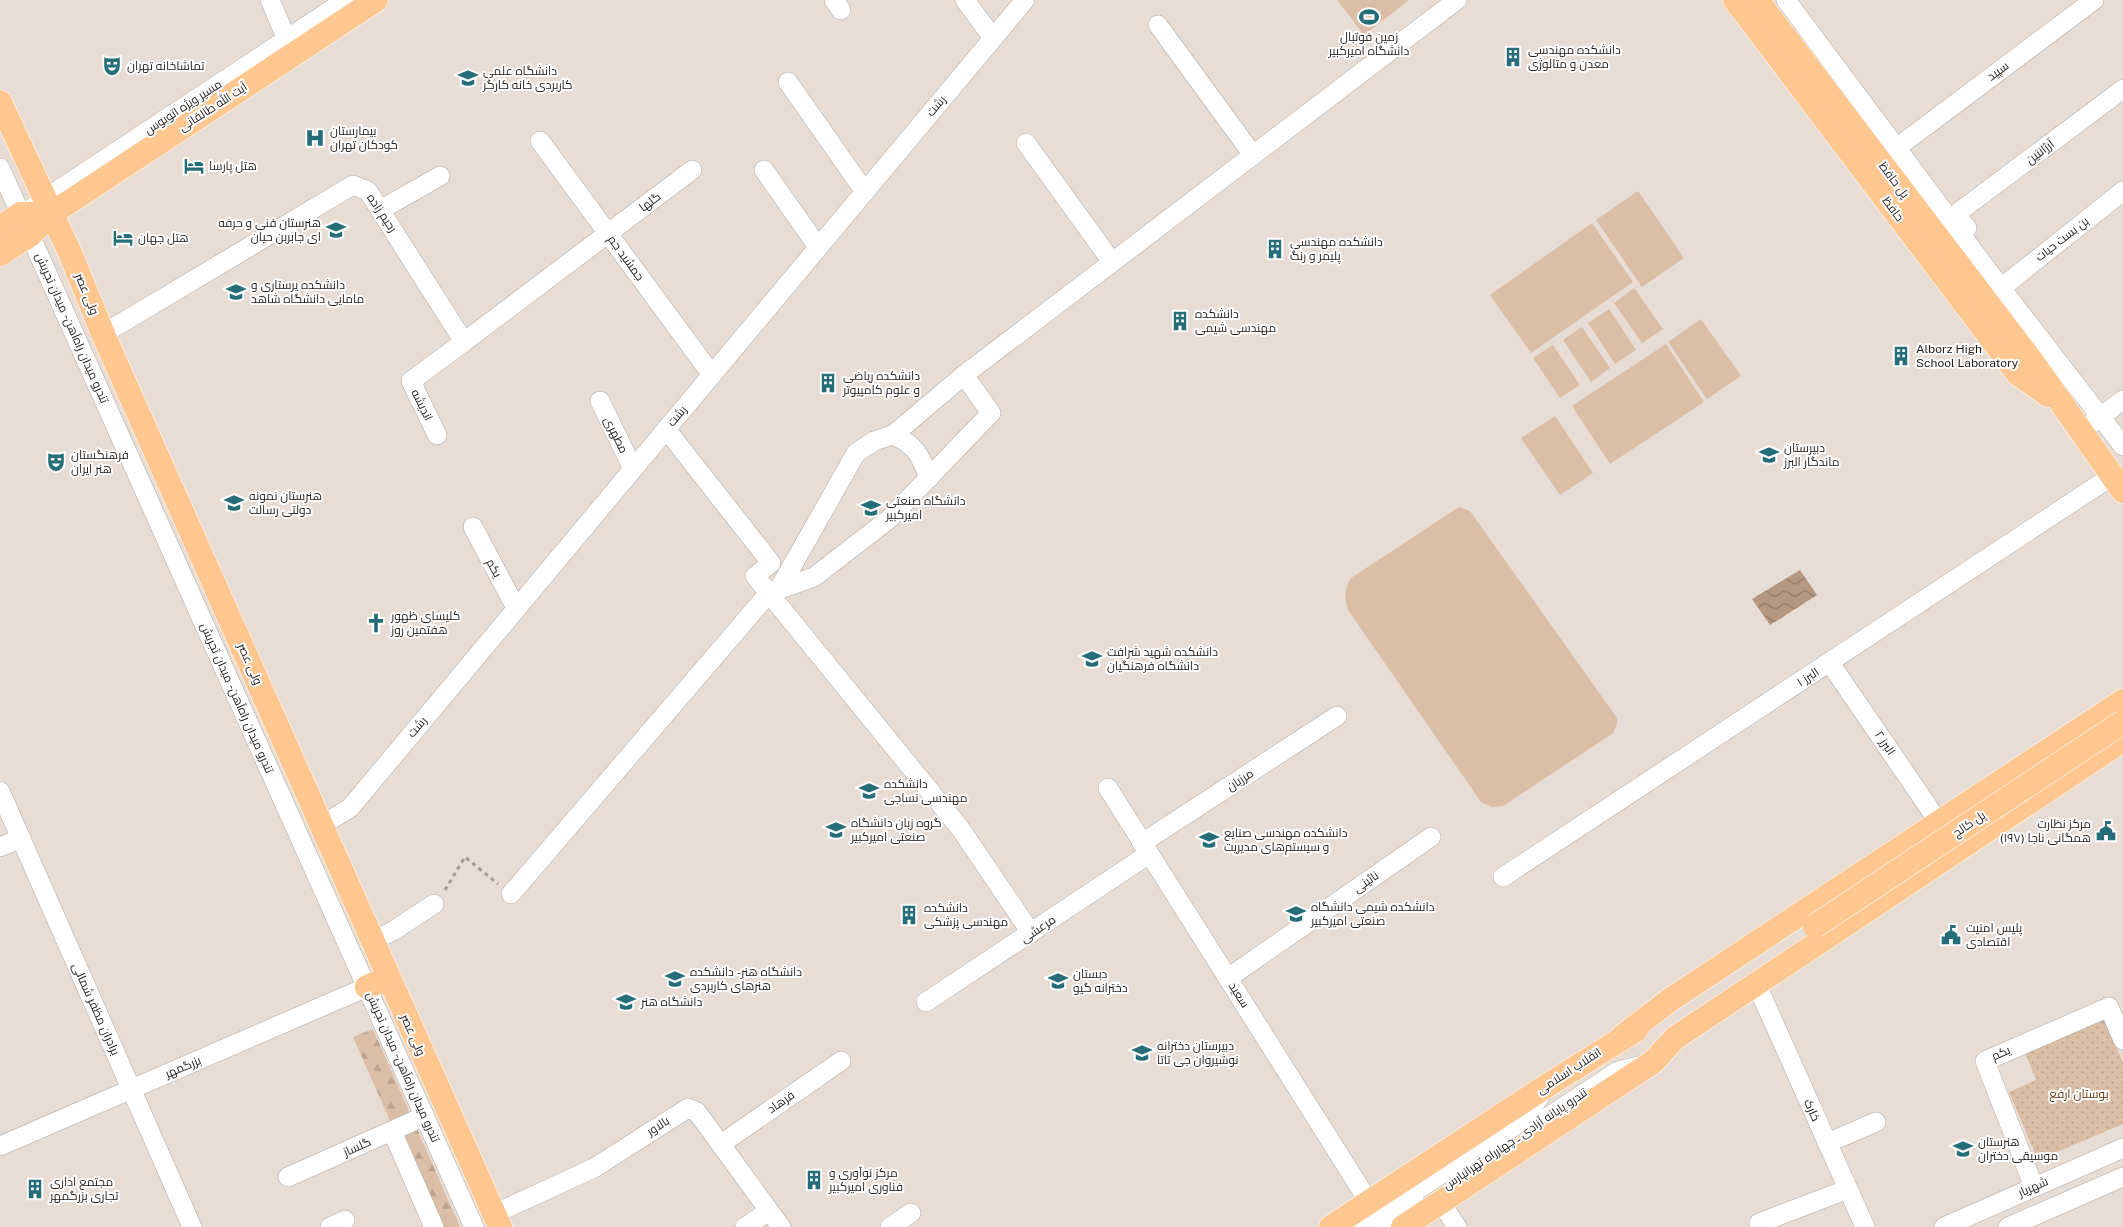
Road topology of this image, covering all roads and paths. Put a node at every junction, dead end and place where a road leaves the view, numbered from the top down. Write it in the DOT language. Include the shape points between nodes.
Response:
graph roads {
  1 [pos="270,0"];
  2 [pos="346,0"];
  3 [pos="376,0"];
  4 [pos="965,0"];
  5 [pos="1025,0"];
  6 [pos="1457,0"];
  7 [pos="1735,0"];
  8 [pos="1757,0"];
  9 [pos="1786,0"];
  10 [pos="2094,0"];
  11 [pos="1158,25"];
  12 [pos="993,38"];
  13 [pos="290,47"];
  14 [pos="788,82"];
  15 [pos="2123,89"];
  16 [pos="0,102"];
  17 [pos="540,141"];
  18 [pos="1903,142"];
  19 [pos="1026,143"];
  20 [pos="1253,155"];
  21 [pos="0,168"];
  22 [pos="692,170"];
  23 [pos="764,170"];
  24 [pos="440,176"];
  25 [pos="2123,191"];
  26 [pos="865,192"];
  27 [pos="48,207"];
  28 [pos="380,210"];
  29 [pos="25,225"];
  30 [pos="0,228"];
  31 [pos="608,234"];
  32 [pos="818,248"];
  33 [pos="0,254"];
  34 [pos="1112,262"];
  35 [pos="2004,285"];
  36 [pos="103,334"];
  37 [pos="464,342"];
  38 [pos="2031,360"];
  39 [pos="712,375"];
  40 [pos="964,375"];
  41 [pos="2123,400"];
  42 [pos="600,401"];
  43 [pos="2062,406"];
  44 [pos="2101,416"];
  45 [pos="666,430"];
  46 [pos="2081,432"];
  47 [pos="437,435"];
  48 [pos="893,435"];
  49 [pos="2123,446"];
  50 [pos="633,468"];
  51 [pos="929,478"];
  52 [pos="2118,484"];
  53 [pos="472,527"];
  54 [pos="774,591"];
  55 [pos="516,608"];
  56 [pos="1830,663"];
  57 [pos="2123,701"];
  58 [pos="1337,716"];
  59 [pos="2094,720"];
  60 [pos="2123,722"];
  61 [pos="2123,736"];
  62 [pos="2123,740"];
  63 [pos="2123,754"];
  64 [pos="1108,788"];
  65 [pos="0,791"];
  66 [pos="1940,824"];
  67 [pos="322,825"];
  68 [pos="1431,837"];
  69 [pos="21,838"];
  70 [pos="0,847"];
  71 [pos="1146,848"];
  72 [pos="455,875"];
  73 [pos="1503,877"];
  74 [pos="510,894"];
  75 [pos="434,904"];
  76 [pos="1821,931"];
  77 [pos="1031,934"];
  78 [pos="372,941"];
  79 [pos="1228,978"];
  80 [pos="377,983"];
  81 [pos="1760,992"];
  82 [pos="926,1002"];
  83 [pos="1623,1036"];
  84 [pos="2123,1040"];
  85 [pos="841,1061"];
  86 [pos="1653,1062"];
  87 [pos="1548,1085"];
  88 [pos="132,1089"];
  89 [pos="425,1116"];
  90 [pos="1876,1122"];
  91 [pos="392,1131"];
  92 [pos="1827,1143"];
  93 [pos="721,1144"];
  94 [pos="0,1146"];
  95 [pos="2123,1148"];
  96 [pos="288,1177"];
  97 [pos="2123,1177"];
  98 [pos="2034,1187"];
  99 [pos="1848,1189"];
  100 [pos="1369,1202"];
  101 [pos="1440,1202"];
  102 [pos="769,1211"];
  103 [pos="911,1213"];
  104 [pos="497,1221"];
  105 [pos="1759,1223"];
  106 [pos="192,1227"];
  107 [pos="434,1227"];
  108 [pos="474,1227"];
  109 [pos="745,1227"];
  110 [pos="780,1227"];
  111 [pos="890,1227"];
  112 [pos="1331,1227"];
  113 [pos="1361,1227"];
  114 [pos="1382,1227"];
  115 [pos="1402,1227"];
  116 [pos="1457,1227"];
  117 [pos="1865,1227"];
  118 [pos="1944,1227"];
  119 [pos="2008,1227"];
  1 -- 13 [label="street"];
  2 -- 13 [label="street"];
  3 -- 13 [label="main road, آیت الله طالقانی"];
  4 -- 12 [label="street"];
  5 -- 12 [label="street, رشت"];
  6 -- 20 [label="street"];
  7 -- 43 [label="main road, حافظ" via="2018,374"];
  8 -- 38 [label="main road, پل حافظ"];
  9 -- 35 [label="street"];
  10 -- 18 [label="street, سپید"];
  11 -- 20 [label="street"];
  12 -- 26 [label="street, رشت"];
  13 -- 27 [label="main road, آیت الله طالقانی"];
  14 -- 26 [label="street"];
  15 -- 35 [label="street, آرژانتین" via="1956,214"];
  16 -- 27 [label="main road, ولی عصر"];
  17 -- 31 [label="street, جمشید جم"];
  19 -- 34 [label="street"];
  20 -- 34 [label="street"];
  21 -- 29 [label="street, تندرو میدان راه‌آهن - میدان تجریش"];
  22 -- 31 [label="street, گلها"];
  23 -- 32 [label="street"];
  24 -- 28 [label="street"];
  25 -- 35 [label="street, بن بست حیات"];
  26 -- 32 [label="street, رشت"];
  27 -- 29 [label="main road"];
  27 -- 36 [label="main road, ولی عصر"];
  28 -- 36 [label="street, رحیم زاده" via="363,187 353,184 346,187"];
  28 -- 37 [label="street, رحیم زاده"];
  29 -- 30 [label="main road"];
  29 -- 33 [label="main road"];
  29 -- 80 [label="street, تندرو میدان راه‌آهن - میدان تجریش"];
  31 -- 37 [label="street"];
  31 -- 39 [label="street, جمشید جم"];
  32 -- 39 [label="street, رشت"];
  34 -- 40 [label="street"];
  35 -- 44 [label="street"];
  36 -- 67 [label="main road, ولی عصر"];
  37 -- 47 [label="street, اندیشه" via="411,382"];
  38 -- 43 [label="main road, حافظ"];
  39 -- 45 [label="street, رشت"];
  40 -- 48 [label="street"];
  40 -- 51 [label="street" via="991,413"];
  41 -- 44 [label="street"];
  42 -- 50 [label="street, مطهری"];
  43 -- 46 [label="main road, حافظ"];
  44 -- 46 [label="street"];
  44 -- 49 [label="street"];
  45 -- 50 [label="street, رشت"];
  45 -- 54 [label="street" via="771,563 755,576"];
  46 -- 52 [label="main road, حافظ"];
  48 -- 51 [label="street" via="906,441 920,455"];
  48 -- 54 [label="street" via="874,441 856,453"];
  50 -- 55 [label="street, رشت"];
  51 -- 54 [label="street" via="889,519 814,577"];
  52 -- 56 [label="street, البرز ۱"];
  53 -- 55 [label="street, یکم"];
  54 -- 74 [label="street"];
  54 -- 77 [label="street" via="960,828"];
  55 -- 67 [label="street, رشت" via="350,808"];
  56 -- 66 [label="street, البرز ۲"];
  56 -- 73 [label="street, البرز ۱"];
  57 -- 59 [label="main road"];
  58 -- 71 [label="street, مرزبان"];
  59 -- 61 [label="main road" via="2113,724"];
  59 -- 66 [label="main road"];
  60 -- 76 [label="main road, پل کالج, bridge"];
  62 -- 76 [label="main road, پل کالج"];
  63 -- 81 [label="main road"];
  64 -- 71 [label="street, سعید"];
  65 -- 69 [label="street, برادران مظفر شمالی"];
  66 -- 83 [label="main road" via="1670,1000"];
  67 -- 78 [label="main road, ولی عصر"];
  68 -- 79 [label="street, نائینی"];
  69 -- 70 [label="street"];
  69 -- 88 [label="street, برادران مظفر شمالی"];
  71 -- 77 [label="street, مرعشی"];
  71 -- 79 [label="street, سعید"];
  72 -- 74 [label="path" via="465,857"];
  75 -- 78 [label="street"];
  76 -- 83 [label="main road, انقلاب اسلامی" via="1676,1011"];
  76 -- 86 [label="main road" via="1675,1038"];
  77 -- 82 [label="street, مرعشی"];
  78 -- 80 [label="main road, ولی عصر"];
  79 -- 100 [label="street, سعید"];
  80 -- 88 [label="street, بزرگمهر"];
  80 -- 89 [label="street, تندرو میدان راه‌آهن - میدان تجریش"];
  80 -- 104 [label="main road, ولی عصر"];
  81 -- 86 [label="main road"];
  81 -- 92 [label="street, خارک"];
  83 -- 87 [label="main road, انقلاب اسلامی"];
  84 -- 98 [label="street, یکم" via="2109,1007 1985,1060"];
  85 -- 93 [label="street, فرهاد"];
  86 -- 101 [label="main road"];
  86 -- 114 [label="street, تندرو پایانه آزادی ـ چهارراه تهرانپارس" via="1618,1071"];
  87 -- 100 [label="main road, انقلاب اسلامی"];
  87 -- 113 [label="street" via="1525,1119"];
  88 -- 94 [label="street, بزرگمهر"];
  88 -- 106 [label="street, برادران مظفر شمالی"];
  89 -- 91 [label="street, گلساز"];
  89 -- 108 [label="street, تندرو میدان راه‌آهن - میدان تجریش"];
  90 -- 92 [label="street"];
  91 -- 96 [label="street, گلساز"];
  91 -- 107 [label="street"];
  92 -- 99 [label="street, خارک"];
  93 -- 102 [label="street, بالاور"];
  93 -- 104 [label="street, بالاور" via="697,1112 683,1109 594,1168"];
  95 -- 98 [label="street, شهریار"];
  97 -- 119 [label="street"];
  98 -- 118 [label="street, شهریار"];
  99 -- 105 [label="street"];
  99 -- 117 [label="street, خارک"];
  100 -- 112 [label="main road, انقلاب اسلامی"];
  101 -- 115 [label="main road"];
  101 -- 116 [label="street"];
  102 -- 109 [label="street"];
  102 -- 110 [label="street, بالاور"];
  103 -- 111 [label="street"];
}
